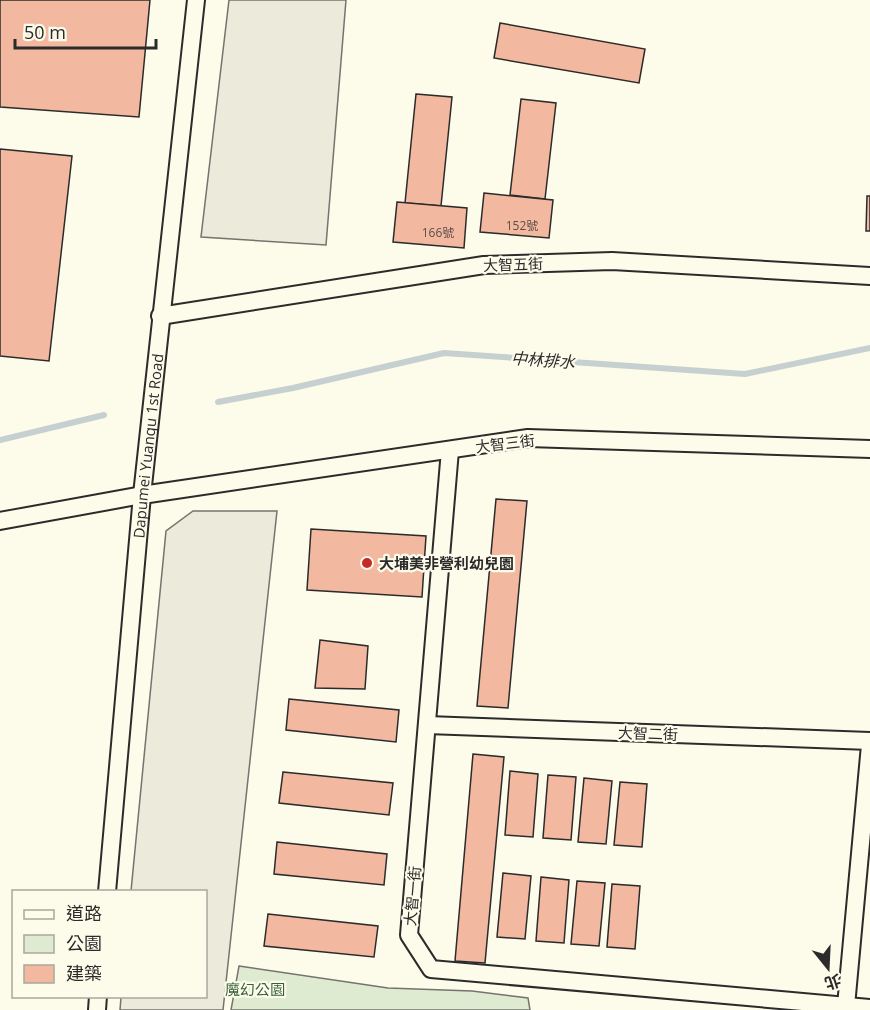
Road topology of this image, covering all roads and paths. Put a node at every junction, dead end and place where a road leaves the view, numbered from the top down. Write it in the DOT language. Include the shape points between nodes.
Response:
graph roads {
  1 [pos="196,0"];
  2 [pos="870,276"];
  3 [pos="160,316"];
  4 [pos="870,449"];
  5 [pos="450,450"];
  6 [pos="142,495"];
  7 [pos="0,521"];
  8 [pos="427,725"];
  9 [pos="870,743"];
  10 [pos="108,890"];
  11 [pos="846,1006"];
  12 [pos="870,1008"];
  1 -- 3 [label="street, Dapumei Yuanqu 1st Road"];
  2 -- 3 [label="street, 大智五街" via="612,261 484,265"];
  3 -- 6 [label="street, Dapumei Yuanqu 1st Road"];
  4 -- 5 [label="street, 大智三街" via="528,438"];
  5 -- 6 [label="street, 大智三街"];
  5 -- 8 [label="street, 大智一街"];
  6 -- 7 [label="street, 大智三街"];
  6 -- 10 [label="street, Dapumei Yuanqu 1st Road"];
  8 -- 9 [label="street, 大智二街"];
  8 -- 11 [label="street, 大智一街" via="409,935 431,969"];
  9 -- 11 [label="street"];
  11 -- 12 [label="street, 大智一街"];
}
